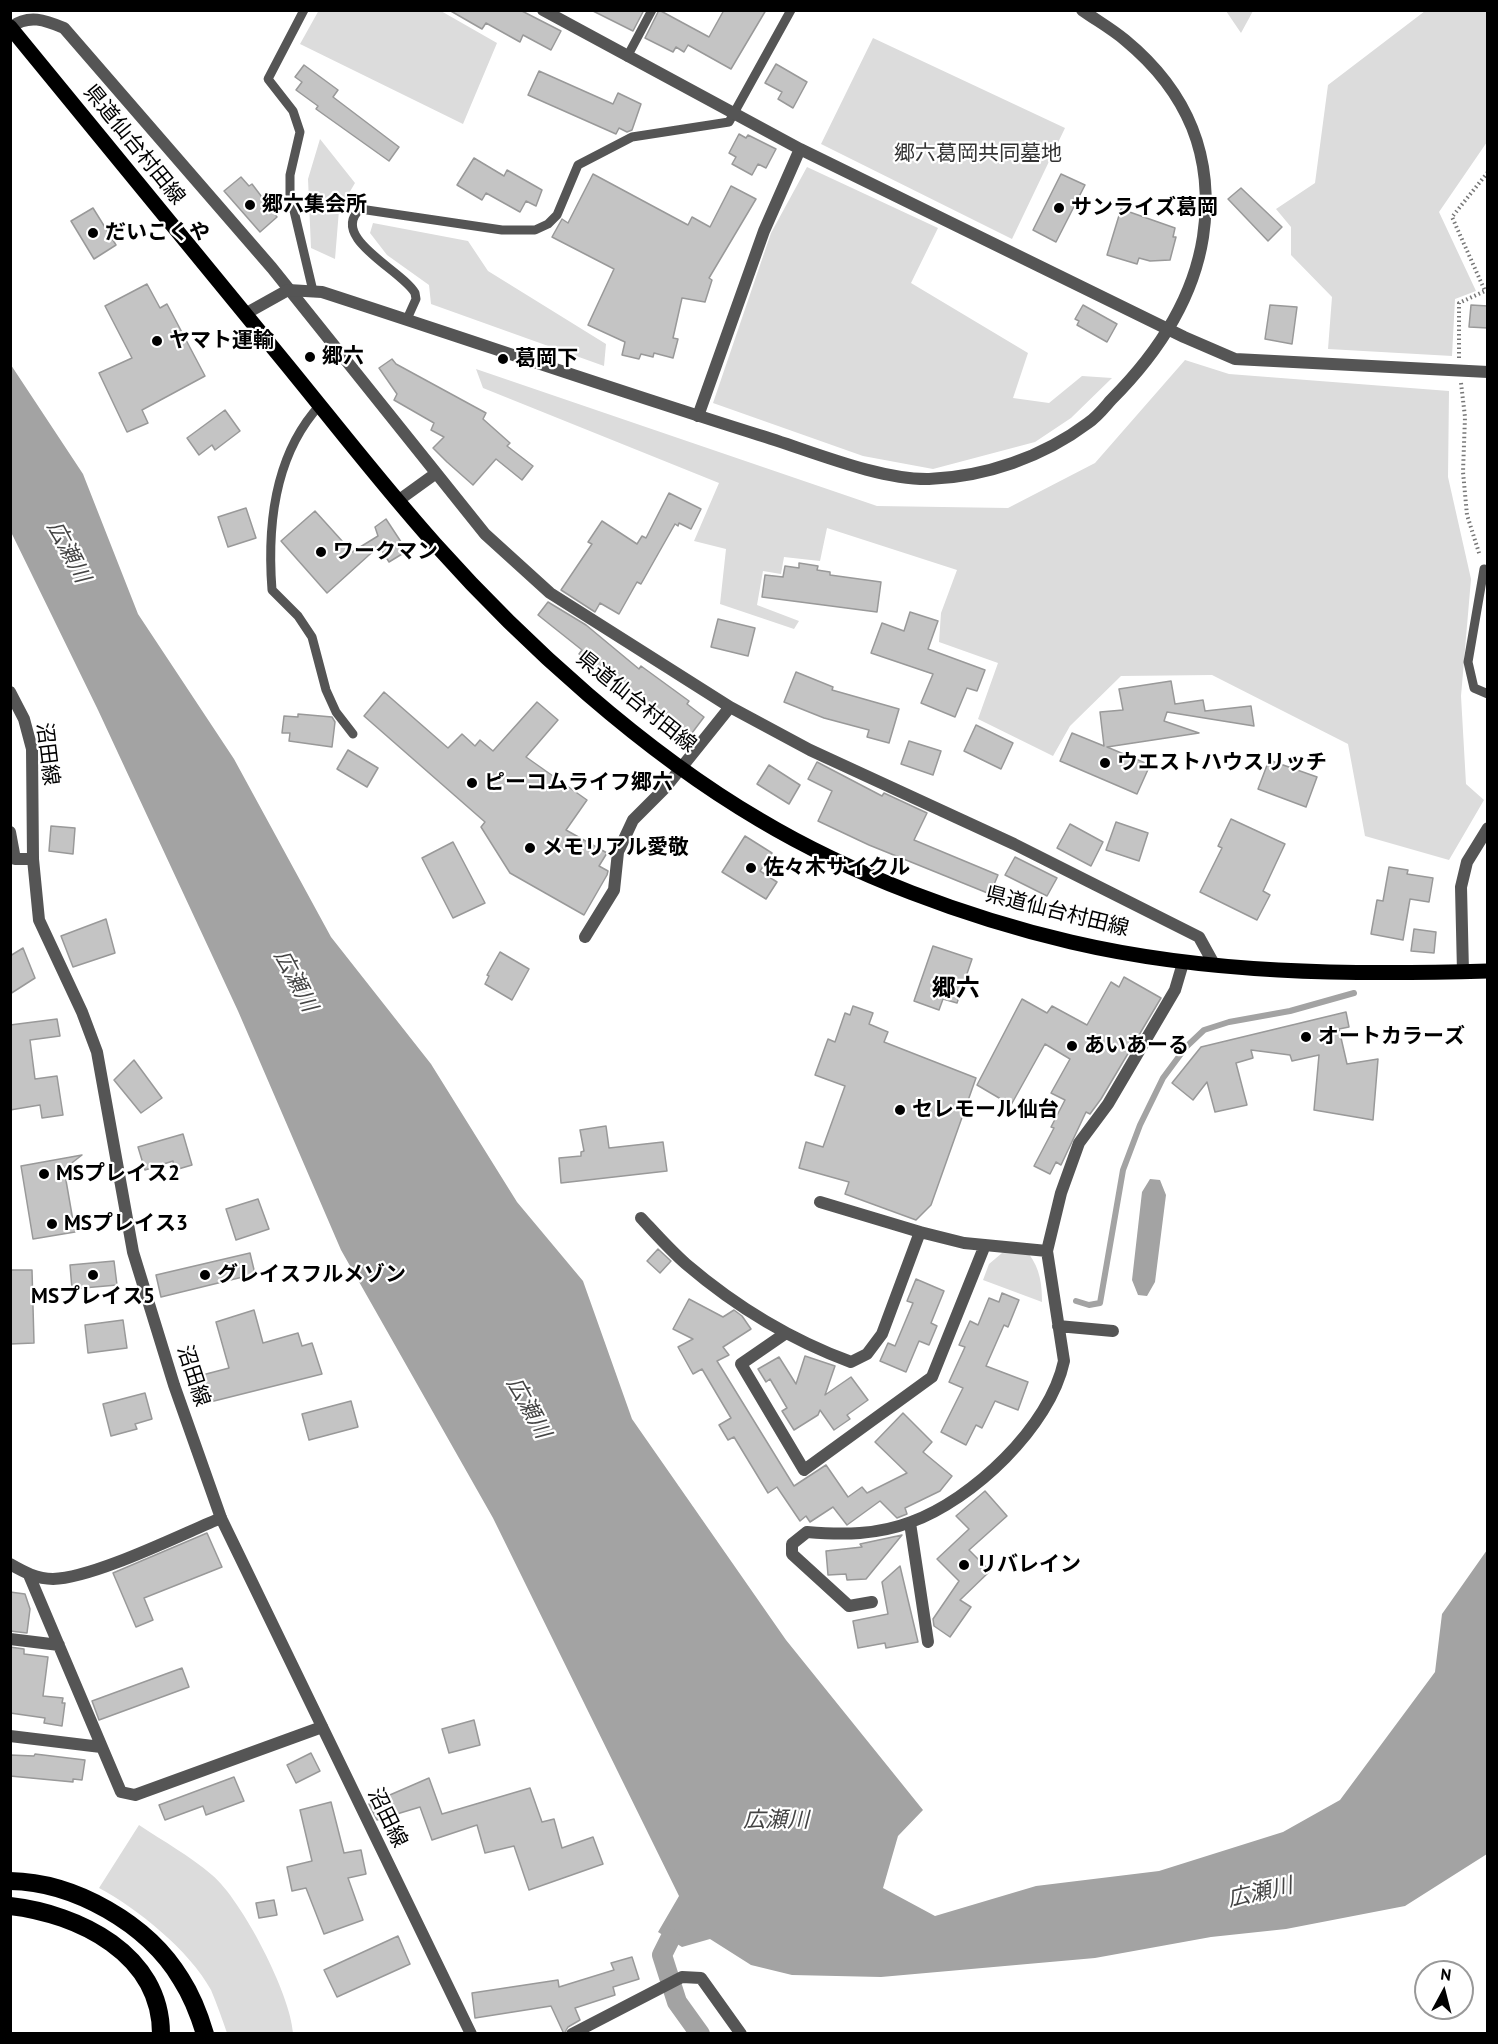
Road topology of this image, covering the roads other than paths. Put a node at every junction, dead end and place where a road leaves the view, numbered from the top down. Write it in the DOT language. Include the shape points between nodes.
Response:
graph roads {
  1 [pos="304,10"];
  2 [pos="652,10"];
  3 [pos="790,10"];
  4 [pos="1082,10"];
  5 [pos="544,11"];
  6 [pos="11,27"];
  7 [pos="627,57"];
  8 [pos="733,115"];
  9 [pos="800,149"];
  10 [pos="288,290"];
  11 [pos="313,291"];
  12 [pos="245,314"];
  13 [pos="407,320"];
  14 [pos="1169,329"];
  15 [pos="1488,372"];
  16 [pos="320,405"];
  17 [pos="698,416"];
  18 [pos="435,474"];
  19 [pos="399,500"];
  20 [pos="1484,568"];
  21 [pos="10,692"];
  22 [pos="1488,694"];
  23 [pos="730,707"];
  24 [pos="353,734"];
  25 [pos="682,768"];
  26 [pos="1488,828"];
  27 [pos="10,832"];
  28 [pos="33,859"];
  29 [pos="585,938"];
  30 [pos="1184,963"];
  31 [pos="1215,966"];
  32 [pos="1488,971"];
  33 [pos="1463,972"];
  34 [pos="820,1202"];
  35 [pos="640,1218"];
  36 [pos="920,1232"];
  37 [pos="985,1245"];
  38 [pos="1047,1251"];
  39 [pos="1058,1326"];
  40 [pos="1113,1330"];
  41 [pos="786,1333"];
  42 [pos="221,1518"];
  43 [pos="910,1523"];
  44 [pos="10,1564"];
  45 [pos="29,1575"];
  46 [pos="872,1602"];
  47 [pos="10,1639"];
  48 [pos="928,1642"];
  49 [pos="59,1645"];
  50 [pos="322,1727"];
  51 [pos="10,1736"];
  52 [pos="102,1747"];
  53 [pos="10,1881"];
  54 [pos="10,1906"];
  55 [pos="161,2034"];
  56 [pos="205,2034"];
  57 [pos="471,2034"];
  58 [pos="572,2034"];
  59 [pos="741,2034"];
  1 -- 11 [label="lane" via="268,79 293,111 300,132 290,175 290,194"];
  2 -- 7 [label="lane"];
  3 -- 8 [label="lane"];
  4 -- 14 [label="street" via="1125,39 1166,81 1191,119 1206,204 1192,282"];
  5 -- 7 [label="street"];
  6 -- 10 [label="street" via="22,20 45,20 64,28"];
  6 -- 12 [label="main road, 県道仙台村田線"];
  7 -- 8 [label="street"];
  8 -- 9 [label="street"];
  8 -- 13 [label="lane" via="729,122 632,136 578,165 557,215 536,230 502,230 360,209 350,224 358,241 415,293"];
  9 -- 14 [label="street"];
  9 -- 17 [label="street" via="764,231"];
  10 -- 11 [label="street"];
  10 -- 12 [label="street"];
  10 -- 18 [label="street"];
  11 -- 13 [label="street"];
  12 -- 16 [label="main road, 県道仙台村田線"];
  13 -- 17 [label="street"];
  14 -- 15 [label="street" via="1234,359"];
  14 -- 17 [label="street" via="1137,375 1089,423 1028,457 973,475 927,479 891,476"];
  16 -- 19 [label="main road, 県道仙台村田線"];
  16 -- 24 [label="lane" via="307,419 281,472 272,509 272,590 312,637 326,690"];
  18 -- 19 [label="street"];
  18 -- 23 [label="street" via="485,534 550,593"];
  19 -- 25 [label="main road, 県道仙台村田線" via="434,543 513,625 639,736"];
  20 -- 22 [label="lane" via="1468,662 1473,688"];
  21 -- 28 [label="street, 沼田線" via="24,719 32,749"];
  23 -- 25 [label="street"];
  23 -- 31 [label="street" via="810,750 1014,844 1199,937"];
  25 -- 29 [label="street" via="633,820 618,852 614,890"];
  25 -- 30 [label="main road, 県道仙台村田線" via="761,821 914,892 1070,942"];
  26 -- 33 [label="street" via="1467,862 1461,887"];
  27 -- 28 [label="street" via="15,859"];
  28 -- 42 [label="street, 沼田線" via="39,920 97,1052 133,1252"];
  30 -- 31 [label="main road, 県道仙台村田線"];
  30 -- 38 [label="street" via="1175,990 1108,1104 1079,1143 1061,1193"];
  31 -- 33 [label="main road, 県道仙台村田線" via="1304,973"];
  32 -- 33 [label="main road, 県道仙台村田線"];
  34 -- 36 [label="street"];
  35 -- 41 [label="street" via="685,1263"];
  36 -- 37 [label="street"];
  36 -- 41 [label="street" via="882,1334 867,1354 851,1362"];
  37 -- 38 [label="street"];
  37 -- 41 [label="street" via="932,1377 804,1470 741,1364"];
  38 -- 39 [label="street"];
  39 -- 40 [label="street"];
  39 -- 43 [label="street" via="1064,1361 1060,1377 1022,1442 949,1506"];
  42 -- 45 [label="street" via="92,1571 53,1579"];
  42 -- 50 [label="street, 沼田線"];
  43 -- 46 [label="street" via="854,1535 807,1532 792,1544 792,1554 849,1606"];
  43 -- 48 [label="street"];
  44 -- 45 [label="street"];
  45 -- 49 [label="street"];
  47 -- 49 [label="street"];
  49 -- 52 [label="street"];
  50 -- 52 [label="street" via="135,1795 121,1792"];
  50 -- 57 [label="street, 沼田線"];
  51 -- 52 [label="street"];
  53 -- 56 [label="highway" via="84,1899 113,1913 138,1932 181,1977"];
  54 -- 55 [label="highway" via="66,1917 97,1932 121,1951 140,1971 155,1996"];
  58 -- 59 [label="street" via="682,1977 701,1978"];
}
